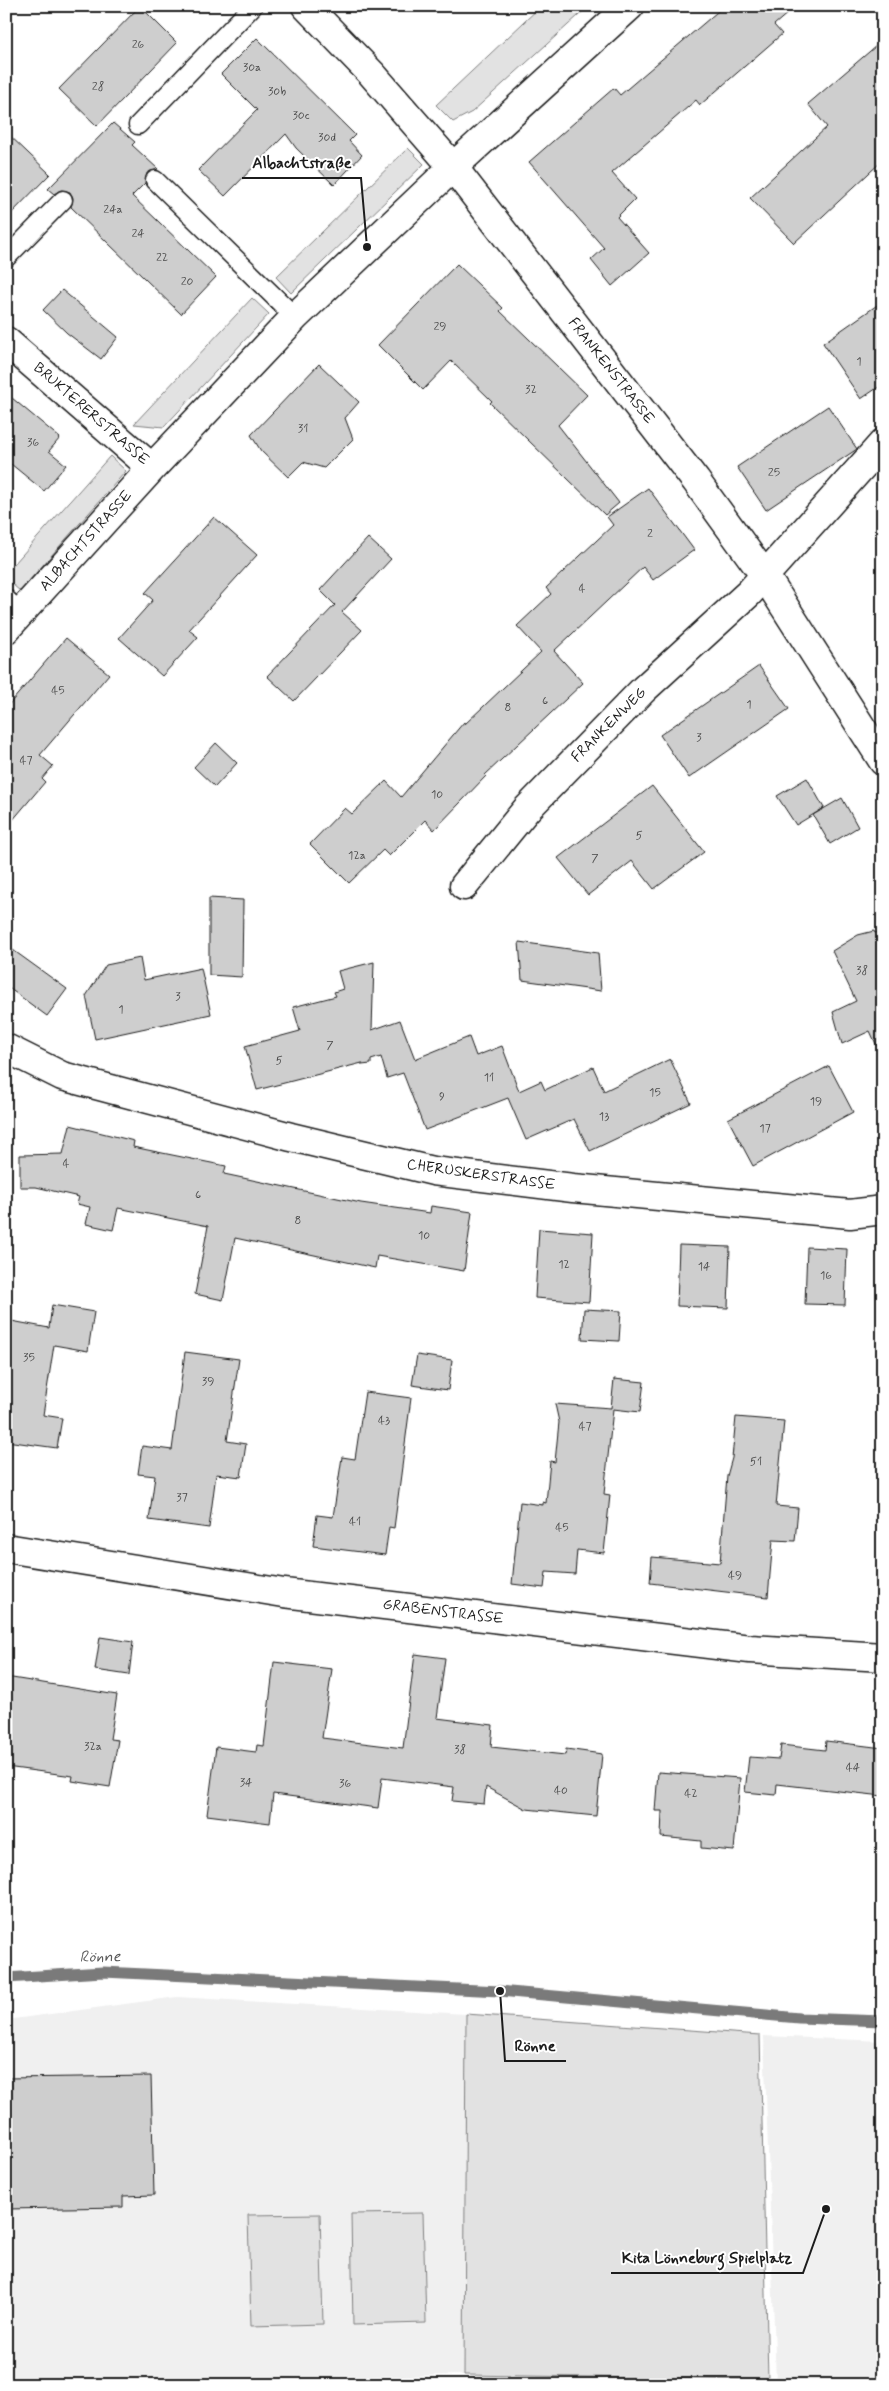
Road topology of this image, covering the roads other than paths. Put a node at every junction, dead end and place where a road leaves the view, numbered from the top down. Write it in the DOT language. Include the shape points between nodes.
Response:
graph roads {
  1 [pos="253,6"];
  2 [pos="306,6"];
  3 [pos="616,11"];
  4 [pos="138,125"];
  5 [pos="453,167"];
  6 [pos="155,180"];
  7 [pos="63,200"];
  8 [pos="6,258"];
  9 [pos="295,317"];
  10 [pos="6,342"];
  11 [pos="883,443"];
  12 [pos="152,468"];
  13 [pos="765,576"];
  14 [pos="11,614"];
  15 [pos="883,761"];
  16 [pos="464,886"];
  17 [pos="6,1048"];
  18 [pos="883,1210"];
  19 [pos="6,1548"];
  20 [pos="883,1657"];
  1 -- 4 [label="lane"];
  2 -- 5 [label="street, FRANKENSTRASSE" via="372,74"];
  3 -- 5 [label="street, ALBACHTSTRASSE"];
  5 -- 9 [label="street, ALBACHTSTRASSE"];
  5 -- 13 [label="street, FRANKENSTRASSE"];
  6 -- 9 [label="lane"];
  7 -- 8 [label="lane"];
  9 -- 12 [label="street, ALBACHTSTRASSE"];
  10 -- 12 [label="street, BRUKTERERSTRASSE"];
  11 -- 13 [label="street, FRANKENWEG"];
  12 -- 14 [label="street, ALBACHTSTRASSE"];
  13 -- 15 [label="street, FRANKENSTRASSE"];
  13 -- 16 [label="street, FRANKENWEG" via="644,689 533,803"];
  17 -- 18 [label="street, CHERUSKERSTRASSE" via="62,1076 433,1171 850,1214"];
  19 -- 20 [label="street, GRABENSTRASSE" via="294,1594 750,1649"];
}
